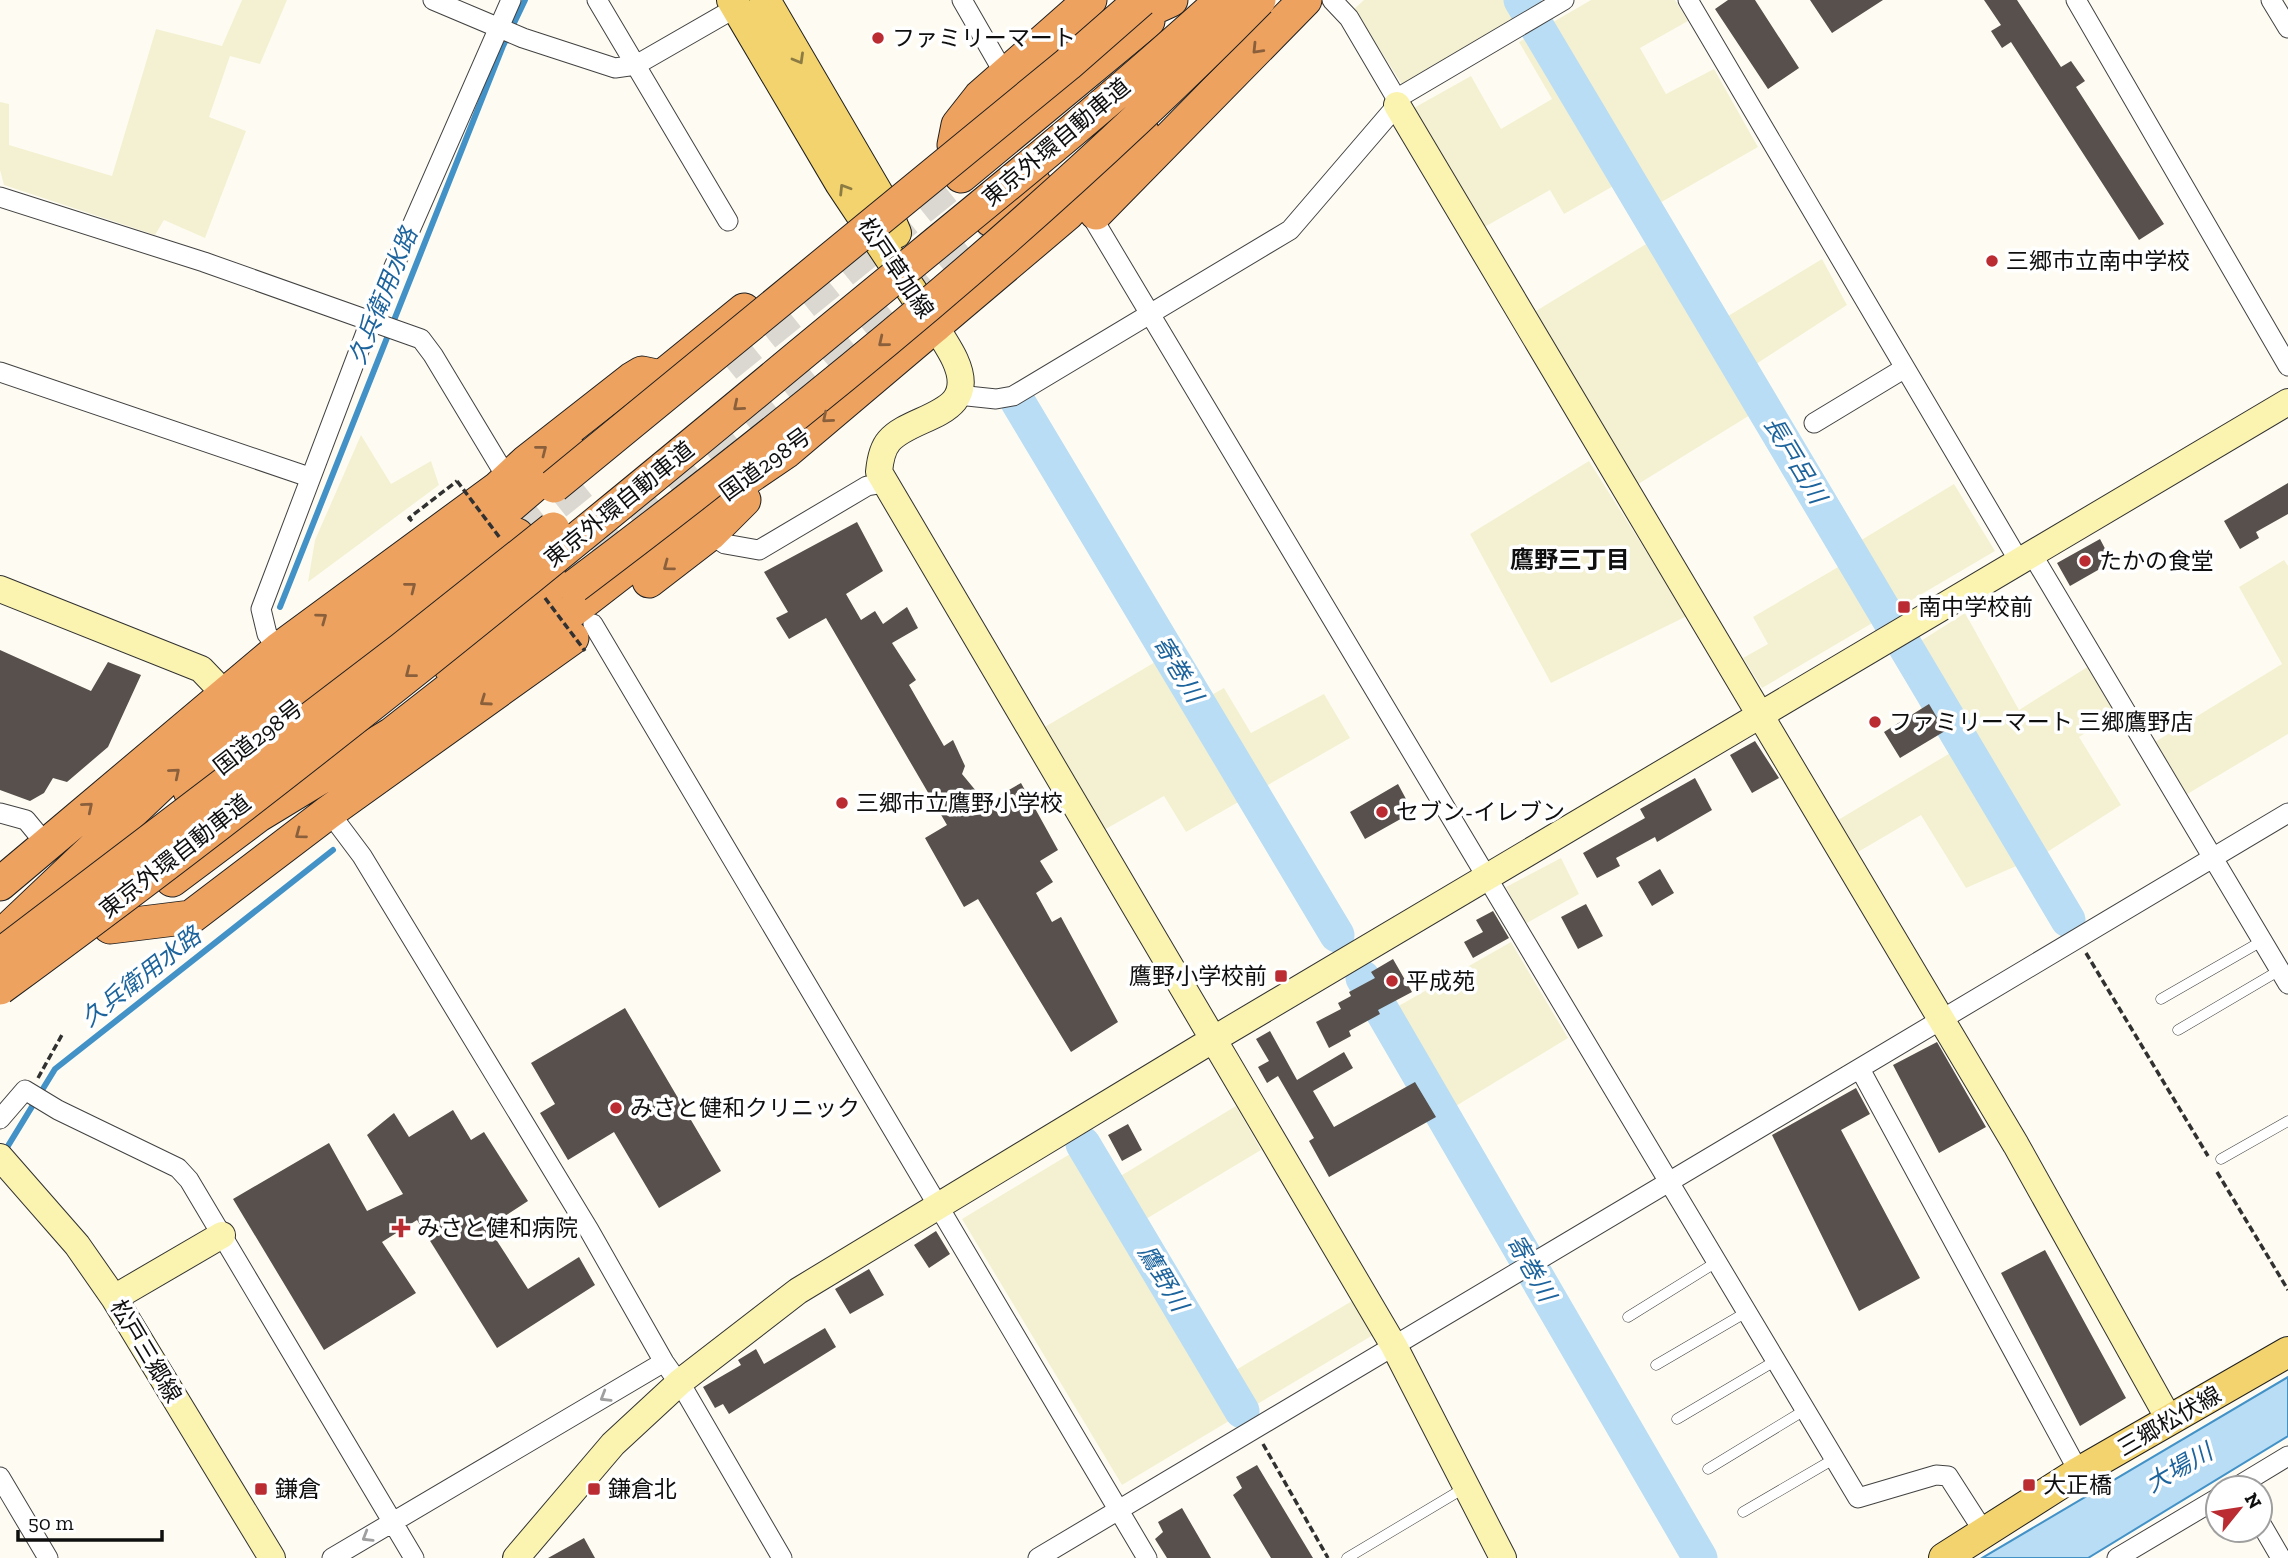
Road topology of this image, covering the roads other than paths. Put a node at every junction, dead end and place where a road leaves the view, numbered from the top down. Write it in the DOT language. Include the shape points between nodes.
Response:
graph roads {
  1 [pos="433,0"];
  2 [pos="511,0"];
  3 [pos="597,0"];
  4 [pos="962,0"];
  5 [pos="1090,0"];
  6 [pos="1142,0"];
  7 [pos="1172,0"];
  8 [pos="1196,0"];
  9 [pos="1222,0"];
  10 [pos="1245,0"];
  11 [pos="1259,0"];
  12 [pos="1305,0"];
  13 [pos="1332,0"];
  14 [pos="1564,0"];
  15 [pos="1688,0"];
  16 [pos="2076,0"];
  17 [pos="2271,0"];
  18 [pos="745,2"];
  19 [pos="499,28"];
  20 [pos="2288,28"];
  21 [pos="1207,32"];
  22 [pos="636,65"];
  23 [pos="1004,73"];
  24 [pos="1397,102"];
  25 [pos="958,160"];
  26 [pos="0,197"];
  27 [pos="872,210"];
  28 [pos="1079,216"];
  29 [pos="991,220"];
  30 [pos="728,221"];
  31 [pos="1149,313"];
  32 [pos="371,319"];
  33 [pos="936,327"];
  34 [pos="2288,366"];
  35 [pos="1905,368"];
  36 [pos="0,372"];
  37 [pos="662,377"];
  38 [pos="958,395"];
  39 [pos="2288,402"];
  40 [pos="1814,423"];
  41 [pos="787,451"];
  42 [pos="309,477"];
  43 [pos="507,478"];
  44 [pos="884,483"];
  45 [pos="710,534"];
  46 [pos="517,535"];
  47 [pos="468,542"];
  48 [pos="2025,557"];
  49 [pos="565,584"];
  50 [pos="0,589"];
  51 [pos="593,624"];
  52 [pos="279,649"];
  53 [pos="456,684"];
  54 [pos="224,693"];
  55 [pos="1761,715"];
  56 [pos="329,812"];
  57 [pos="0,813"];
  58 [pos="2288,813"];
  59 [pos="254,818"];
  60 [pos="45,843"];
  61 [pos="2213,858"];
  62 [pos="1486,878"];
  63 [pos="0,884"];
  64 [pos="110,927"];
  65 [pos="0,938"];
  66 [pos="2262,941"];
  67 [pos="0,955"];
  68 [pos="2283,968"];
  69 [pos="0,988"];
  70 [pos="2161,999"];
  71 [pos="0,1001"];
  72 [pos="1942,1020"];
  73 [pos="2178,1030"];
  74 [pos="1214,1039"];
  75 [pos="1860,1069"];
  76 [pos="0,1119"];
  77 [pos="2288,1121"];
  78 [pos="2221,1159"];
  79 [pos="5,1163"];
  80 [pos="1668,1183"];
  81 [pos="938,1204"];
  82 [pos="222,1236"];
  83 [pos="1715,1263"];
  84 [pos="114,1298"];
  85 [pos="1745,1313"];
  86 [pos="1628,1317"];
  87 [pos="1394,1346"];
  88 [pos="2288,1352"];
  89 [pos="1775,1361"];
  90 [pos="1656,1365"];
  91 [pos="672,1372"];
  92 [pos="1805,1410"];
  93 [pos="1677,1419"];
  94 [pos="2170,1420"];
  95 [pos="2288,1457"];
  96 [pos="1835,1459"];
  97 [pos="1708,1469"];
  98 [pos="2079,1472"];
  99 [pos="2260,1474"];
  100 [pos="0,1477"];
  101 [pos="1466,1486"];
  102 [pos="2204,1506"];
  103 [pos="1119,1510"];
  104 [pos="1743,1512"];
  105 [pos="393,1521"];
  106 [pos="1984,1532"];
  107 [pos="1497,1556"];
  108 [pos="48,1558"];
  109 [pos="272,1558"];
  110 [pos="332,1558"];
  111 [pos="414,1558"];
  112 [pos="516,1558"];
  113 [pos="782,1558"];
  114 [pos="1038,1558"];
  115 [pos="1147,1558"];
  116 [pos="1347,1558"];
  117 [pos="1944,1558"];
  118 [pos="2117,1558"];
  1 -- 19 [label="street"];
  2 -- 19 [label="street"];
  3 -- 22 [label="street"];
  4 -- 23 [label="street"];
  5 -- 23 [label="highway"];
  6 -- 47 [label="highway, bridge" via="554,486"];
  7 -- 25 [label="highway" via="1058,52"];
  8 -- 67 [label="highway, 東京外環自動車道, bridge" via="580,508"];
  9 -- 69 [label="highway, 東京外環自動車道, one-way, bridge" via="596,525"];
  10 -- 21 [label="highway, 国道298号"];
  11 -- 49 [label="highway, one-way, bridge" via="1118,139 974,268 733,466"];
  12 -- 28 [label="highway, one-way"];
  13 -- 24 [label="street" via="1349,18"];
  14 -- 24 [label="street"];
  15 -- 35 [label="street"];
  16 -- 34 [label="street"];
  17 -- 20 [label="street"];
  18 -- 22 [label="street"];
  18 -- 27 [label="main road, 松戸草加線"];
  19 -- 22 [label="street" via="615,68"];
  19 -- 32 [label="street"];
  21 -- 28 [label="highway, 国道298号"];
  21 -- 29 [label="highway, 国道298号"];
  22 -- 30 [label="street"];
  23 -- 25 [label="highway" via="958,125"];
  24 -- 31 [label="street" via="1290,230"];
  24 -- 55 [label="street"];
  25 -- 27 [label="highway"];
  26 -- 32 [label="street"];
  27 -- 33 [label="main road, 松戸草加線"];
  27 -- 37 [label="highway"];
  28 -- 31 [label="street"];
  28 -- 33 [label="highway, 国道298号"];
  31 -- 38 [label="street" via="1013,396"];
  31 -- 62 [label="street"];
  32 -- 42 [label="street"];
  32 -- 43 [label="street" via="421,339"];
  33 -- 38 [label="street" via="956,362"];
  33 -- 41 [label="highway, 国道298号, one-way"];
  35 -- 40 [label="street"];
  35 -- 48 [label="street"];
  36 -- 42 [label="street"];
  43 -- 37 [label="highway, one-way" via="632,379 642,373"];
  37 -- 47 [label="highway"];
  38 -- 44 [label="street" via="942,414 901,431 888,442 879,472"];
  39 -- 48 [label="street"];
  41 -- 45 [label="highway"];
  41 -- 53 [label="highway, 国道298号" via="718,498 546,631"];
  42 -- 52 [label="street" via="261,609 267,634"];
  52 -- 43 [label="highway, one-way" via="449,526"];
  44 -- 45 [label="street" via="867,486 758,550 725,544"];
  44 -- 74 [label="street"];
  45 -- 51 [label="highway, one-way"];
  46 -- 65 [label="highway, 国道298号"];
  65 -- 47 [label="highway, one-way" via="172,775"];
  48 -- 55 [label="street"];
  48 -- 61 [label="street"];
  49 -- 53 [label="highway"];
  49 -- 59 [label="highway, 国道298号"];
  50 -- 54 [label="street" via="201,669"];
  51 -- 56 [label="highway, one-way"];
  51 -- 81 [label="street"];
  52 -- 54 [label="highway"];
  53 -- 59 [label="highway, 国道298号" via="392,734"];
  60 -- 54 [label="highway, one-way"];
  55 -- 62 [label="street"];
  55 -- 72 [label="street"];
  56 -- 64 [label="highway, one-way" via="191,917"];
  56 -- 91 [label="street" via="362,856"];
  57 -- 60 [label="street" via="26,820"];
  58 -- 61 [label="street"];
  59 -- 64 [label="highway, 国道298号"];
  60 -- 63 [label="highway"];
  61 -- 66 [label="street"];
  61 -- 72 [label="street"];
  62 -- 74 [label="street"];
  62 -- 80 [label="street"];
  64 -- 71 [label="highway, 国道298号"];
  66 -- 68 [label="street"];
  66 -- 70 [label="lane"];
  68 -- 73 [label="lane"];
  72 -- 75 [label="street"];
  72 -- 94 [label="street"];
  74 -- 81 [label="street"];
  74 -- 87 [label="street"];
  75 -- 80 [label="street"];
  75 -- 98 [label="street"];
  76 -- 82 [label="street" via="25,1090 178,1168"];
  77 -- 78 [label="lane"];
  79 -- 84 [label="street, 松戸三郷線" via="77,1245"];
  80 -- 83 [label="street"];
  80 -- 87 [label="street"];
  81 -- 91 [label="street"];
  81 -- 103 [label="street"];
  82 -- 84 [label="street"];
  82 -- 105 [label="street"];
  83 -- 85 [label="street"];
  83 -- 86 [label="lane"];
  84 -- 109 [label="street, 松戸三郷線"];
  85 -- 89 [label="street"];
  85 -- 90 [label="lane"];
  87 -- 101 [label="street"];
  87 -- 103 [label="street"];
  88 -- 94 [label="main road, 三郷松伏線"];
  89 -- 92 [label="street"];
  89 -- 93 [label="lane"];
  91 -- 105 [label="street, one-way"];
  91 -- 112 [label="street"];
  91 -- 113 [label="street"];
  92 -- 96 [label="street"];
  92 -- 97 [label="lane"];
  94 -- 98 [label="main road, 三郷松伏線"];
  95 -- 99 [label="street"];
  96 -- 104 [label="lane"];
  96 -- 106 [label="street" via="1858,1498 1936,1475 1948,1476"];
  98 -- 106 [label="main road, 三郷松伏線"];
  100 -- 108 [label="street"];
  101 -- 107 [label="street"];
  101 -- 116 [label="lane"];
  102 -- 118 [label="street"];
  103 -- 114 [label="street"];
  103 -- 115 [label="street"];
  105 -- 110 [label="street, one-way"];
  105 -- 111 [label="street"];
  106 -- 117 [label="main road, 三郷松伏線"];
}
